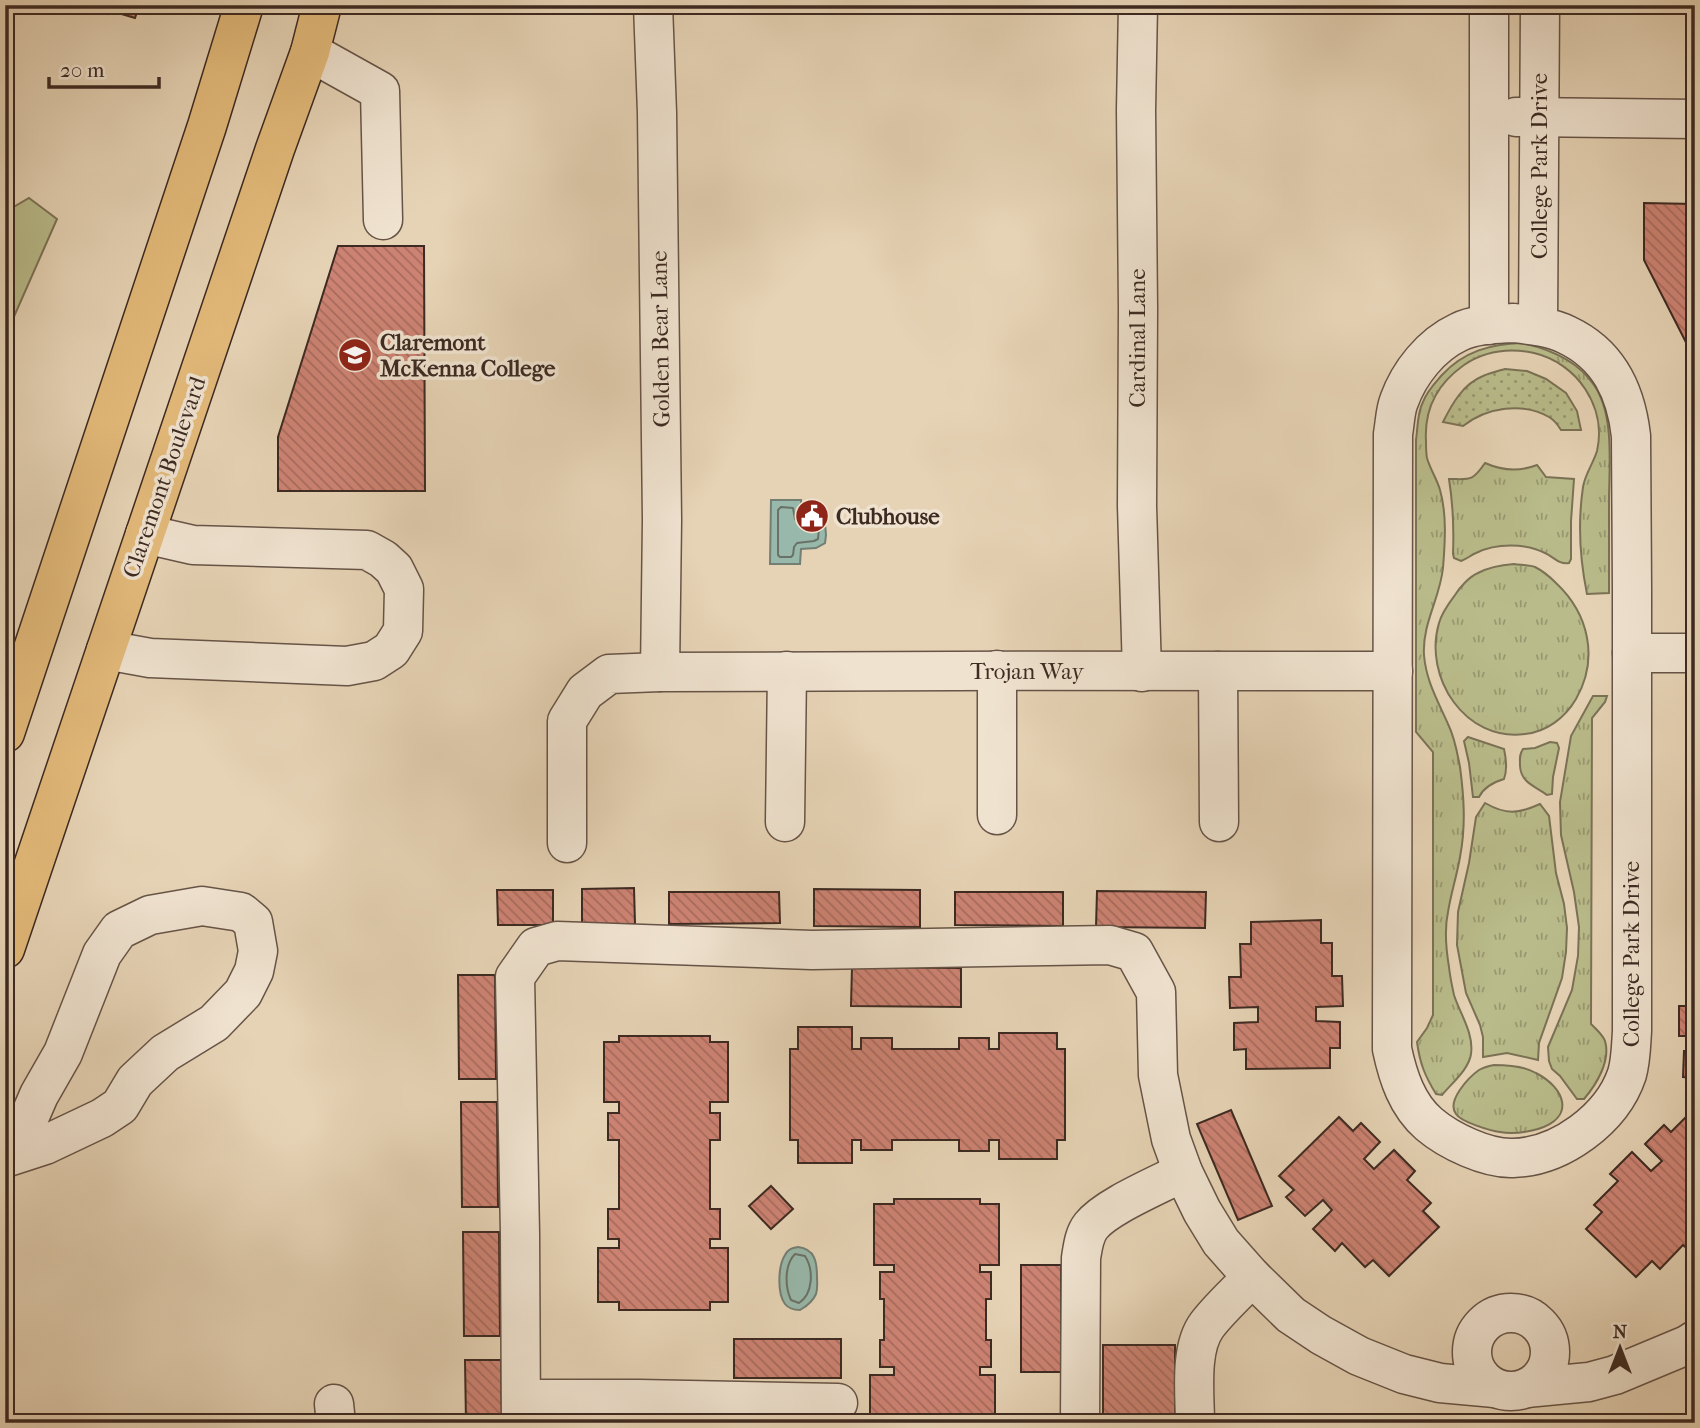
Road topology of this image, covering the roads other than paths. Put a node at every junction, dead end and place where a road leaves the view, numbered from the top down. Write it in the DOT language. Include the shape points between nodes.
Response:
graph roads {
  1 [pos="244,5"];
  2 [pos="322,5"];
  3 [pos="653,5"];
  4 [pos="1138,5"];
  5 [pos="1489,5"];
  6 [pos="1540,5"];
  7 [pos="310,52"];
  8 [pos="1489,117"];
  9 [pos="1540,117"];
  10 [pos="1695,119"];
  11 [pos="383,220"];
  12 [pos="1489,325"];
  13 [pos="1538,326"];
  14 [pos="145,534"];
  15 [pos="106,650"];
  16 [pos="1632,653"];
  17 [pos="1695,653"];
  18 [pos="997,670"];
  19 [pos="787,671"];
  20 [pos="1218,671"];
  21 [pos="1394,671"];
  22 [pos="660,672"];
  23 [pos="1142,672"];
  24 [pos="5,733"];
  25 [pos="997,815"];
  26 [pos="785,822"];
  27 [pos="1219,822"];
  28 [pos="567,843"];
  29 [pos="5,949"];
  30 [pos="9,1157"];
  31 [pos="1183,1172"];
  32 [pos="1252,1277"];
  33 [pos="1695,1340"];
  34 [pos="838,1403"];
  35 [pos="521,1411"];
  36 [pos="639,1411"];
  37 [pos="1080,1423"];
  38 [pos="1195,1423"];
  1 -- 24 [label="main road" via="208,126"];
  2 -- 7 [label="main road, Claremont Boulevard"];
  3 -- 22 [label="street, Golden Bear Lane" via="662,520"];
  4 -- 23 [label="street, Cardinal Lane" via="1137,506"];
  5 -- 8 [label="street"];
  6 -- 9 [label="street, College Park Drive"];
  7 -- 11 [label="street" via="380,91"];
  7 -- 14 [label="main road, Claremont Boulevard"];
  8 -- 9 [label="street"];
  8 -- 12 [label="street"];
  9 -- 10 [label="street"];
  9 -- 13 [label="street, College Park Drive"];
  12 -- 13 [label="street, College Park Drive"];
  12 -- 21 [label="street, College Park Drive" via="1460,331 1435,347 1411,376 1398,403 1393,434"];
  13 -- 16 [label="street, College Park Drive" via="1566,334 1591,351 1609,369 1629,415"];
  14 -- 15 [label="main road, Claremont Boulevard"];
  14 -- 15 [label="street" via="193,545 367,550 394,569 404,589 403,631 391,650 374,661 347,666 150,658"];
  15 -- 29 [label="main road, Claremont Boulevard"];
  16 -- 17 [label="street"];
  16 -- 21 [label="street, College Park Drive" via="1632,1031 1626,1075 1602,1115 1574,1139 1531,1156 1511,1158 1470,1148 1428,1123 1398,1075 1392,1049"];
  18 -- 19 [label="street, Trojan Way"];
  18 -- 23 [label="street, Trojan Way"];
  18 -- 25 [label="street"];
  19 -- 22 [label="street, Trojan Way"];
  19 -- 26 [label="street"];
  20 -- 21 [label="street, Trojan Way"];
  20 -- 23 [label="street, Trojan Way"];
  20 -- 27 [label="street"];
  22 -- 28 [label="street, Trojan Way" via="609,674 585,692 568,721"];
  30 -- 30 [label="street" via="102,1118 120,1105 135,1081 165,1054 214,1023 243,993 254,971 258,951 253,922 241,912 202,906 150,915 119,930 102,954 63,1053"];
  31 -- 32 [label="street" via="1221,1242"];
  31 -- 35 [label="street" via="1158,1075 1156,992 1134,952 1110,945 812,950 557,941 536,947 515,977"];
  31 -- 37 [label="street" via="1104,1213 1083,1242"];
  32 -- 33 [label="street" via="1321,1335 1404,1374 1440,1382 1510,1388 1589,1382"];
  32 -- 38 [label="street" via="1205,1327 1198,1344"];
  34 -- 36 [label="street"];
  35 -- 36 [label="street"];
}
